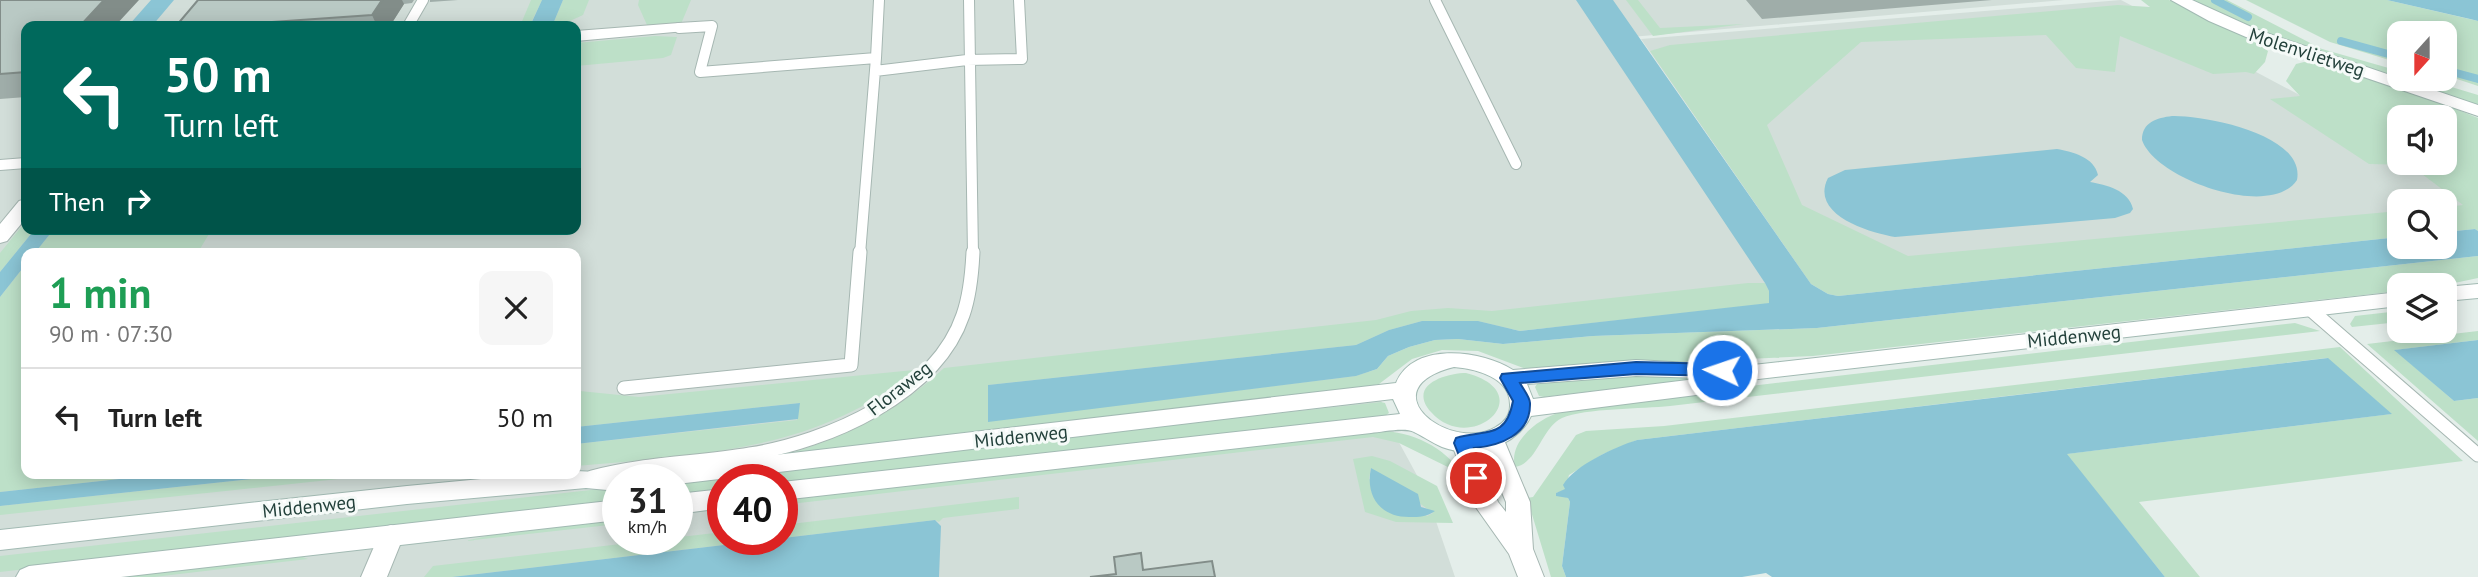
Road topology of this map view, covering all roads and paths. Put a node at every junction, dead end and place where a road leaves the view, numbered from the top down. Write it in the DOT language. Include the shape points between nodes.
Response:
graph roads {
  1 [pos="424,0"];
  2 [pos="879,0"];
  3 [pos="969,0"];
  4 [pos="1019,0"];
  5 [pos="1435,0"];
  6 [pos="2179,0"];
  7 [pos="411,21"];
  8 [pos="679,28"];
  9 [pos="581,36"];
  10 [pos="876,64"];
  11 [pos="970,64"];
  12 [pos="2478,111"];
  13 [pos="21,163"];
  14 [pos="1516,164"];
  15 [pos="0,165"];
  16 [pos="13,216"];
  17 [pos="0,237"];
  18 [pos="2387,300"];
  19 [pos="2311,310"];
  20 [pos="1749,372"];
  21 [pos="1508,378"];
  22 [pos="624,388"];
  23 [pos="1404,390"];
  24 [pos="1522,409"];
  25 [pos="1415,422"];
  26 [pos="1492,440"];
  27 [pos="1463,443"];
  28 [pos="2478,456"];
  29 [pos="693,473"];
  30 [pos="586,479"];
  31 [pos="602,480"];
  32 [pos="798,489"];
  33 [pos="602,512"];
  34 [pos="391,535"];
  35 [pos="0,540"];
  36 [pos="1520,549"];
  37 [pos="374,576"];
  38 [pos="29,577"];
  39 [pos="1531,577"];
  1 -- 7 [label="lane"];
  2 -- 10 [label="lane"];
  3 -- 11 [label="lane, Floraweg"];
  4 -- 11 [label="lane" via="1022,59 1003,66"];
  5 -- 14 [label="lane"];
  6 -- 12 [label="street, Molenvlietweg" via="2267,40"];
  8 -- 9 [label="street"];
  8 -- 10 [label="lane" via="712,26 700,72"];
  10 -- 11 [label="lane" via="931,71"];
  10 -- 22 [label="lane" via="851,365"];
  11 -- 30 [label="lane, Floraweg" via="970,289 962,319 932,364 892,399 828,433 773,450 618,469"];
  13 -- 15 [label="lane"];
  16 -- 17 [label="street"];
  18 -- 19 [label="street, Middenweg"];
  19 -- 20 [label="street, Middenweg"];
  19 -- 28 [label="lane"];
  20 -- 21 [label="street, Middenweg" via="1636,368"];
  20 -- 24 [label="street, Middenweg" via="1703,386"];
  21 -- 23 [label="street" via="1469,360 1440,360 1416,371"];
  21 -- 24 [label="street" via="1519,393"];
  23 -- 25 [label="street" via="1404,401"];
  23 -- 29 [label="street, Middenweg"];
  24 -- 26 [label="street" via="1513,427"];
  25 -- 27 [label="street" via="1436,436"];
  25 -- 32 [label="street, Middenweg"];
  26 -- 27 [label="street"];
  26 -- 36 [label="street" via="1517,502"];
  27 -- 36 [label="street" via="1487,506"];
  30 -- 31 [label="street, Middenweg"];
  30 -- 35 [label="street, Middenweg"];
  33 -- 34 [label="street, Middenweg"];
  34 -- 37 [label="street"];
  34 -- 38 [label="street, Middenweg"];
  36 -- 39 [label="street"];
}
